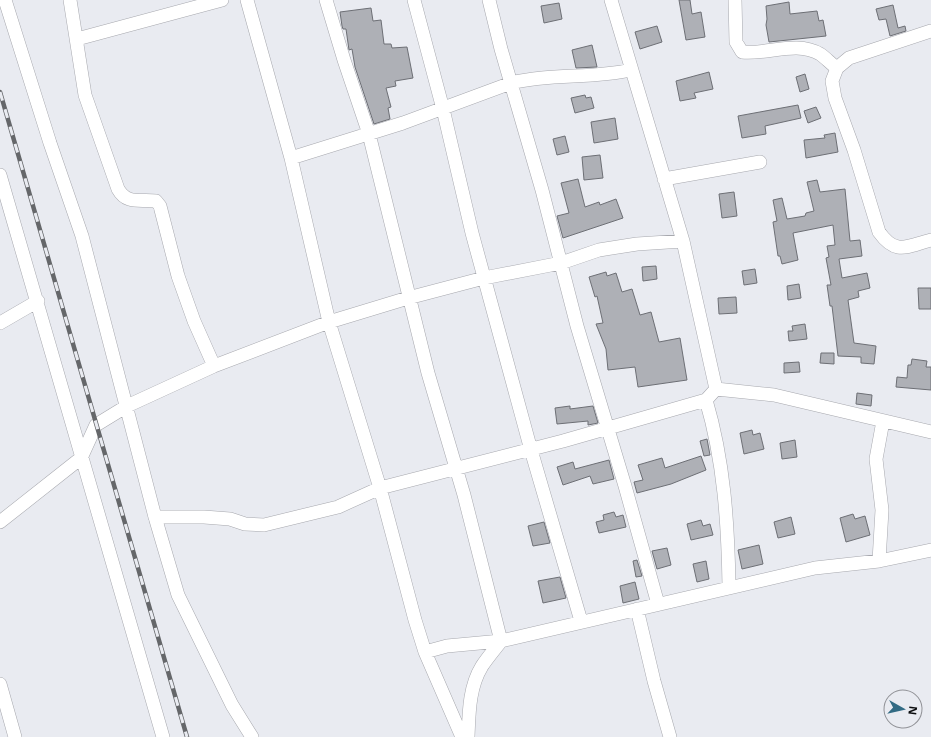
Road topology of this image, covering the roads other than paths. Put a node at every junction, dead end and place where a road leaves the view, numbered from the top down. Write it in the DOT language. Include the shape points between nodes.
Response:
graph roads {
  1 [pos="5,0"];
  2 [pos="70,0"];
  3 [pos="222,0"];
  4 [pos="247,0"];
  5 [pos="326,0"];
  6 [pos="414,0"];
  7 [pos="490,0"];
  8 [pos="611,0"];
  9 [pos="735,0"];
  10 [pos="931,31"];
  11 [pos="77,39"];
  12 [pos="837,68"];
  13 [pos="631,70"];
  14 [pos="512,83"];
  15 [pos="443,109"];
  16 [pos="369,134"];
  17 [pos="291,158"];
  18 [pos="760,162"];
  19 [pos="0,175"];
  20 [pos="664,178"];
  21 [pos="931,240"];
  22 [pos="683,242"];
  23 [pos="561,263"];
  24 [pos="484,278"];
  25 [pos="408,298"];
  26 [pos="38,301"];
  27 [pos="329,322"];
  28 [pos="0,323"];
  29 [pos="214,366"];
  30 [pos="716,389"];
  31 [pos="706,400"];
  32 [pos="127,406"];
  33 [pos="882,421"];
  34 [pos="608,428"];
  35 [pos="931,432"];
  36 [pos="531,450"];
  37 [pos="81,458"];
  38 [pos="455,468"];
  39 [pos="380,488"];
  40 [pos="155,517"];
  41 [pos="0,522"];
  42 [pos="931,550"];
  43 [pos="879,561"];
  44 [pos="729,586"];
  45 [pos="658,604"];
  46 [pos="637,609"];
  47 [pos="581,621"];
  48 [pos="501,641"];
  49 [pos="425,652"];
  50 [pos="0,684"];
  51 [pos="15,737"];
  52 [pos="162,737"];
  53 [pos="252,737"];
  54 [pos="462,737"];
  55 [pos="468,737"];
  56 [pos="670,737"];
  1 -- 32 [label="street" via="82,236"];
  2 -- 11 [label="street"];
  3 -- 11 [label="street"];
  4 -- 17 [label="street"];
  5 -- 16 [label="street"];
  6 -- 15 [label="street"];
  7 -- 14 [label="street"];
  8 -- 13 [label="street"];
  9 -- 12 [label="street" via="736,42 742,52 800,48 819,53"];
  10 -- 12 [label="street" via="849,58"];
  11 -- 29 [label="street" via="85,95 118,189 128,200 156,201 160,206 178,276"];
  12 -- 21 [label="street" via="832,81 835,98 879,232 887,243 898,247"];
  13 -- 14 [label="street" via="610,75 576,75"];
  13 -- 20 [label="street"];
  14 -- 15 [label="street"];
  14 -- 23 [label="street"];
  15 -- 16 [label="street"];
  15 -- 24 [label="street"];
  16 -- 17 [label="street"];
  16 -- 25 [label="street"];
  17 -- 27 [label="street"];
  18 -- 20 [label="street"];
  19 -- 26 [label="street"];
  20 -- 22 [label="street"];
  22 -- 23 [label="street" via="637,244 607,249"];
  22 -- 30 [label="street"];
  23 -- 24 [label="street"];
  23 -- 34 [label="street"];
  24 -- 25 [label="street"];
  24 -- 36 [label="street"];
  25 -- 27 [label="street"];
  25 -- 38 [label="street"];
  26 -- 28 [label="street"];
  26 -- 37 [label="street"];
  27 -- 29 [label="street"];
  27 -- 39 [label="street"];
  29 -- 32 [label="street"];
  30 -- 31 [label="street"];
  30 -- 33 [label="street" via="774,395"];
  31 -- 34 [label="street"];
  31 -- 44 [label="street" via="714,428 725,498"];
  32 -- 37 [label="street" via="96,425"];
  32 -- 40 [label="street"];
  33 -- 35 [label="street"];
  33 -- 43 [label="street" via="876,459 882,510"];
  34 -- 36 [label="street"];
  34 -- 45 [label="street"];
  36 -- 38 [label="street"];
  36 -- 47 [label="street"];
  37 -- 41 [label="street"];
  37 -- 52 [label="street"];
  38 -- 39 [label="street"];
  38 -- 48 [label="street"];
  39 -- 40 [label="street" via="338,507 264,525 204,517"];
  39 -- 49 [label="street"];
  40 -- 53 [label="street" via="178,595 232,705"];
  42 -- 43 [label="street"];
  43 -- 44 [label="street" via="815,568"];
  44 -- 45 [label="street"];
  45 -- 46 [label="street"];
  46 -- 47 [label="street"];
  46 -- 56 [label="street"];
  47 -- 48 [label="street"];
  48 -- 49 [label="street" via="447,646"];
  48 -- 55 [label="street" via="481,667 474,686 469,708"];
  49 -- 54 [label="street"];
  50 -- 51 [label="street"];
}
